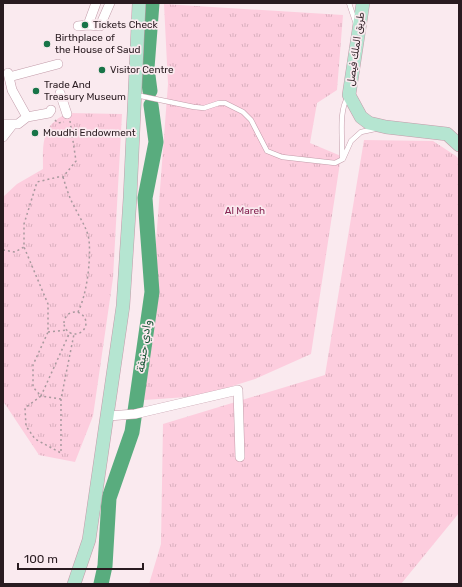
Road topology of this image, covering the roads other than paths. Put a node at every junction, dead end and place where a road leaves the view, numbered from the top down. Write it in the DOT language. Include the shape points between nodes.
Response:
graph roads {
  1 [pos="96,3"];
  2 [pos="110,3"];
  3 [pos="140,3"];
  4 [pos="349,3"];
  5 [pos="363,3"];
  6 [pos="88,25"];
  7 [pos="78,26"];
  8 [pos="358,29"];
  9 [pos="58,64"];
  10 [pos="60,93"];
  11 [pos="136,95"];
  12 [pos="350,95"];
  13 [pos="52,114"];
  14 [pos="67,114"];
  15 [pos="27,117"];
  16 [pos="3,124"];
  17 [pos="13,124"];
  18 [pos="386,127"];
  19 [pos="3,137"];
  20 [pos="459,145"];
  21 [pos="335,163"];
  22 [pos="108,416"];
  23 [pos="240,457"];
  24 [pos="74,584"];
  1 -- 6 [label="street"];
  2 -- 6 [label="street" via="100,26"];
  3 -- 11 [label="main road"];
  4 -- 8 [label="lane"];
  5 -- 8 [label="main road, طريق الملك فيصل"];
  6 -- 7 [label="street"];
  8 -- 12 [label="main road, طريق الملك فيصل"];
  9 -- 15 [label="street" via="9,75 12,90"];
  10 -- 14 [label="street"];
  11 -- 21 [label="lane" via="204,108 226,103 243,112 251,120 266,151 282,157"];
  11 -- 22 [label="main road" via="123,306"];
  12 -- 18 [label="main road" via="361,116 369,123"];
  12 -- 21 [label="lane" via="344,105 342,156"];
  13 -- 15 [label="street"];
  15 -- 17 [label="street" via="18,124"];
  16 -- 17 [label="street"];
  17 -- 19 [label="street"];
  18 -- 20 [label="main road" via="447,134"];
  18 -- 21 [label="lane" via="361,132 351,142 343,159"];
  22 -- 23 [label="street" via="135,414 238,390"];
  22 -- 24 [label="main road" via="89,540"];
}
